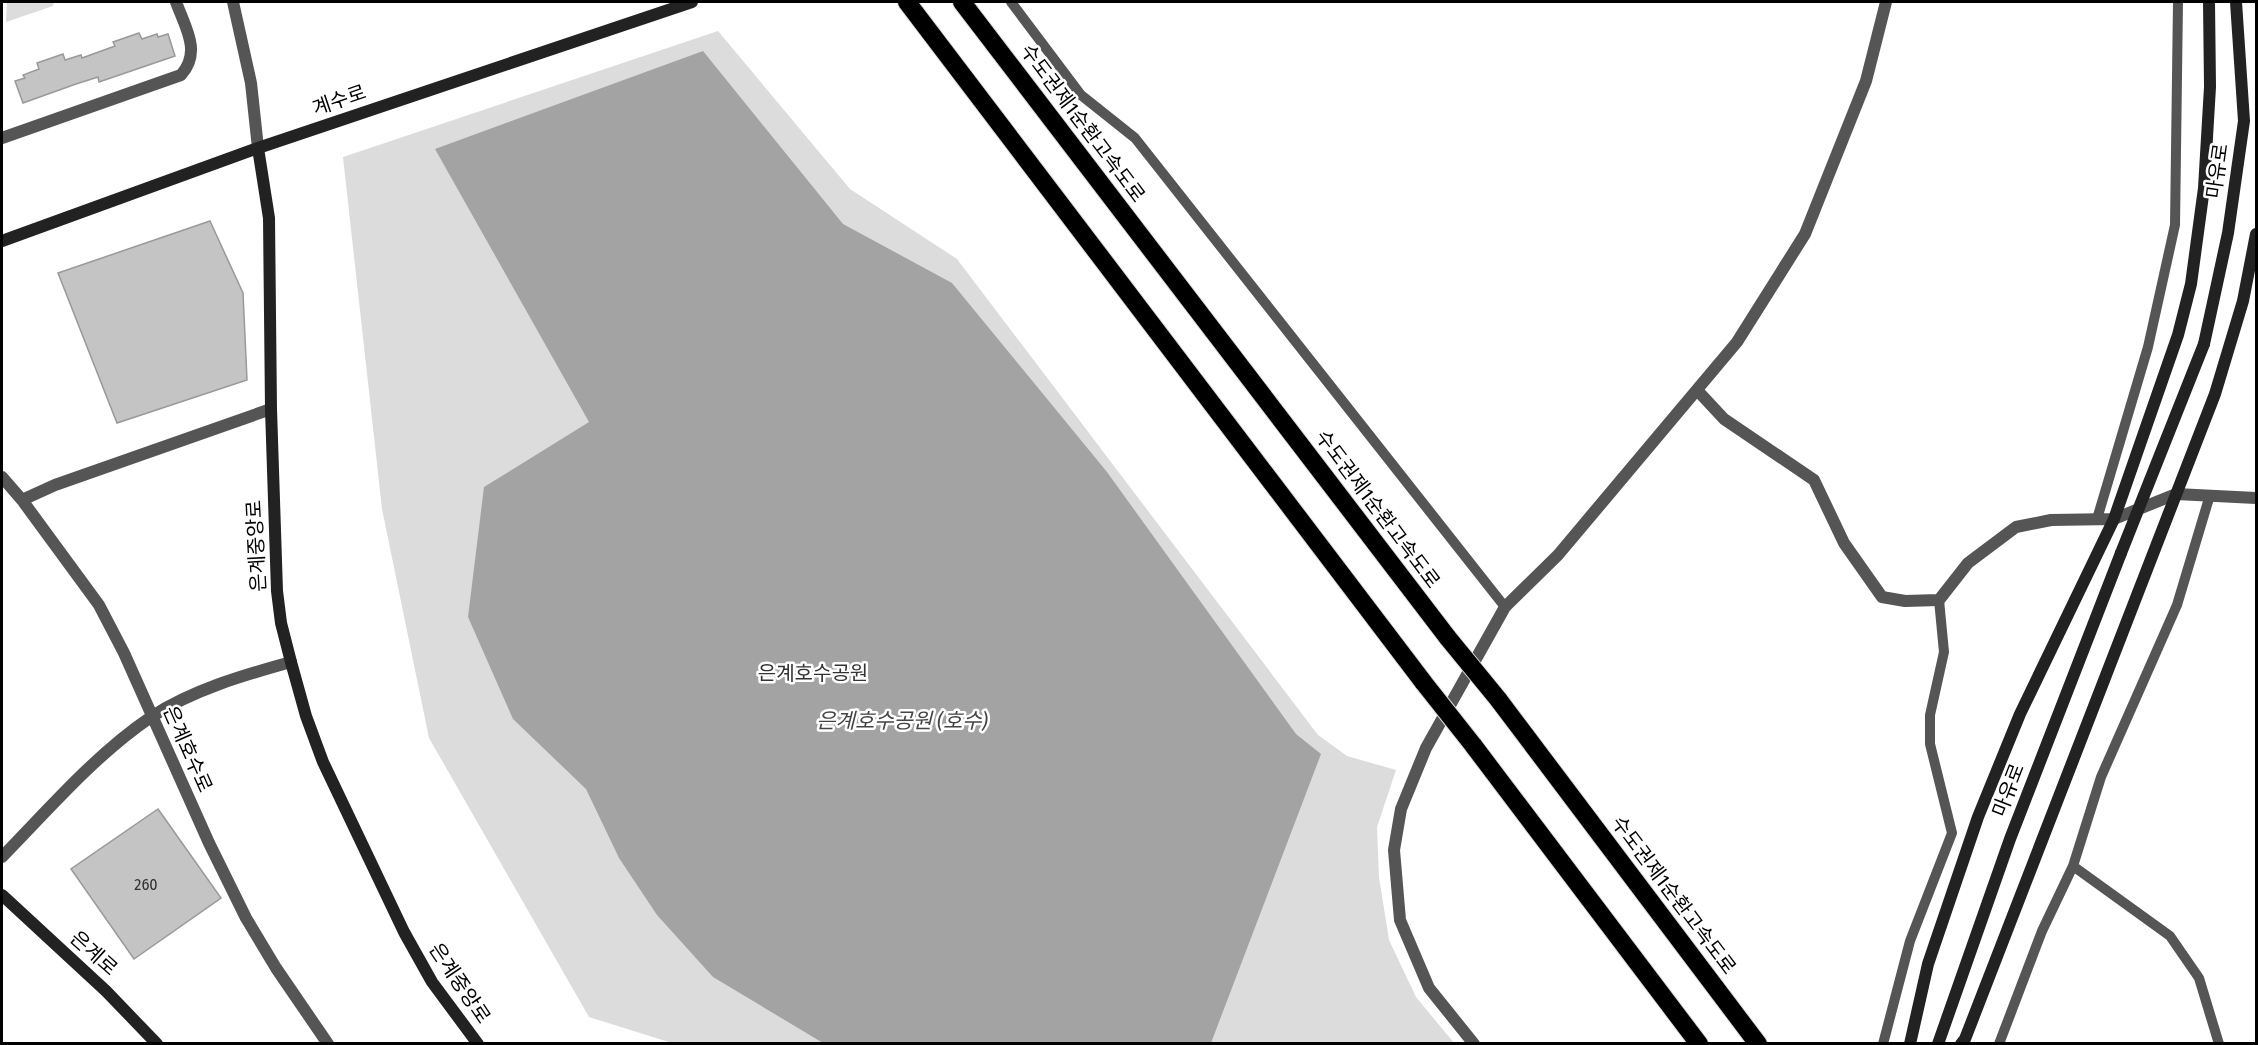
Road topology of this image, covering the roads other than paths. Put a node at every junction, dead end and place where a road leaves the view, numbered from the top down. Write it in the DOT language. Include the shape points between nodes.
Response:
graph roads {
  1 [pos="176,2"];
  2 [pos="233,2"];
  3 [pos="692,2"];
  4 [pos="907,2"];
  5 [pos="962,2"];
  6 [pos="1011,2"];
  7 [pos="1886,2"];
  8 [pos="2178,2"];
  9 [pos="2209,2"];
  10 [pos="2236,2"];
  11 [pos="2,138"];
  12 [pos="258,148"];
  13 [pos="2256,234"];
  14 [pos="2,240"];
  15 [pos="1697,390"];
  16 [pos="271,409"];
  17 [pos="2,477"];
  18 [pos="2176,494"];
  19 [pos="2210,495"];
  20 [pos="2256,498"];
  21 [pos="22,500"];
  22 [pos="2097,519"];
  23 [pos="2114,519"];
  24 [pos="1939,600"];
  25 [pos="1505,608"];
  26 [pos="291,662"];
  27 [pos="152,717"];
  28 [pos="2,857"];
  29 [pos="2073,866"];
  30 [pos="2,895"];
  31 [pos="157,1044"];
  32 [pos="328,1044"];
  33 [pos="478,1044"];
  34 [pos="1474,1044"];
  35 [pos="1699,1044"];
  36 [pos="1758,1044"];
  37 [pos="1883,1044"];
  38 [pos="1910,1044"];
  39 [pos="1938,1044"];
  40 [pos="1961,1044"];
  41 [pos="1999,1044"];
  42 [pos="2219,1044"];
  1 -- 11 [label="street" via="192,48 191,61 181,75"];
  2 -- 12 [label="street, 은계중앙로" via="250,83"];
  3 -- 12 [label="main road, 계수로"];
  4 -- 35 [label="highway, bridge"];
  5 -- 36 [label="highway, 수도권제1순환고속도로, bridge"];
  6 -- 25 [label="lane" via="1081,95 1135,138"];
  7 -- 15 [label="street" via="1866,81 1805,234 1737,342"];
  8 -- 22 [label="lane" via="2175,225 2148,347"];
  9 -- 23 [label="main road" via="2210,87 2204,188 2191,284 2178,334"];
  10 -- 39 [label="main road, 마유로, bridge" via="2244,121 2228,233 2204,344 2010,839"];
  12 -- 14 [label="main road, 계수로"];
  12 -- 16 [label="main road, 은계중앙로" via="269,218"];
  13 -- 18 [label="main road" via="2243,301 2215,394"];
  15 -- 24 [label="street" via="1724,420 1814,480 1844,543 1882,597"];
  15 -- 25 [label="street" via="1558,555"];
  16 -- 21 [label="street"];
  16 -- 26 [label="main road, 은계중앙로" via="278,591"];
  17 -- 21 [label="street, 은계호수로"];
  18 -- 19 [label="street"];
  18 -- 23 [label="street"];
  18 -- 40 [label="main road"];
  19 -- 20 [label="street"];
  19 -- 29 [label="lane" via="2177,605 2101,777"];
  21 -- 27 [label="street, 은계호수로" via="99,605"];
  22 -- 23 [label="street"];
  22 -- 24 [label="street" via="2051,520 2016,527 1968,563"];
  23 -- 38 [label="main road" via="2020,714 1978,817 1928,964"];
  24 -- 37 [label="lane" via="1944,652 1930,715 1930,744 1952,833 1910,941"];
  25 -- 34 [label="street" via="1426,748 1401,808 1394,850 1400,920 1429,988"];
  26 -- 27 [label="street" via="192,696"];
  26 -- 33 [label="main road, 은계중앙로" via="323,762 404,932 432,982"];
  27 -- 28 [label="street" via="99,759"];
  27 -- 32 [label="street, 은계호수로" via="246,918"];
  29 -- 41 [label="lane" via="2042,931"];
  29 -- 42 [label="lane" via="2170,936 2199,978"];
  30 -- 31 [label="main road, 은계로"];
}
